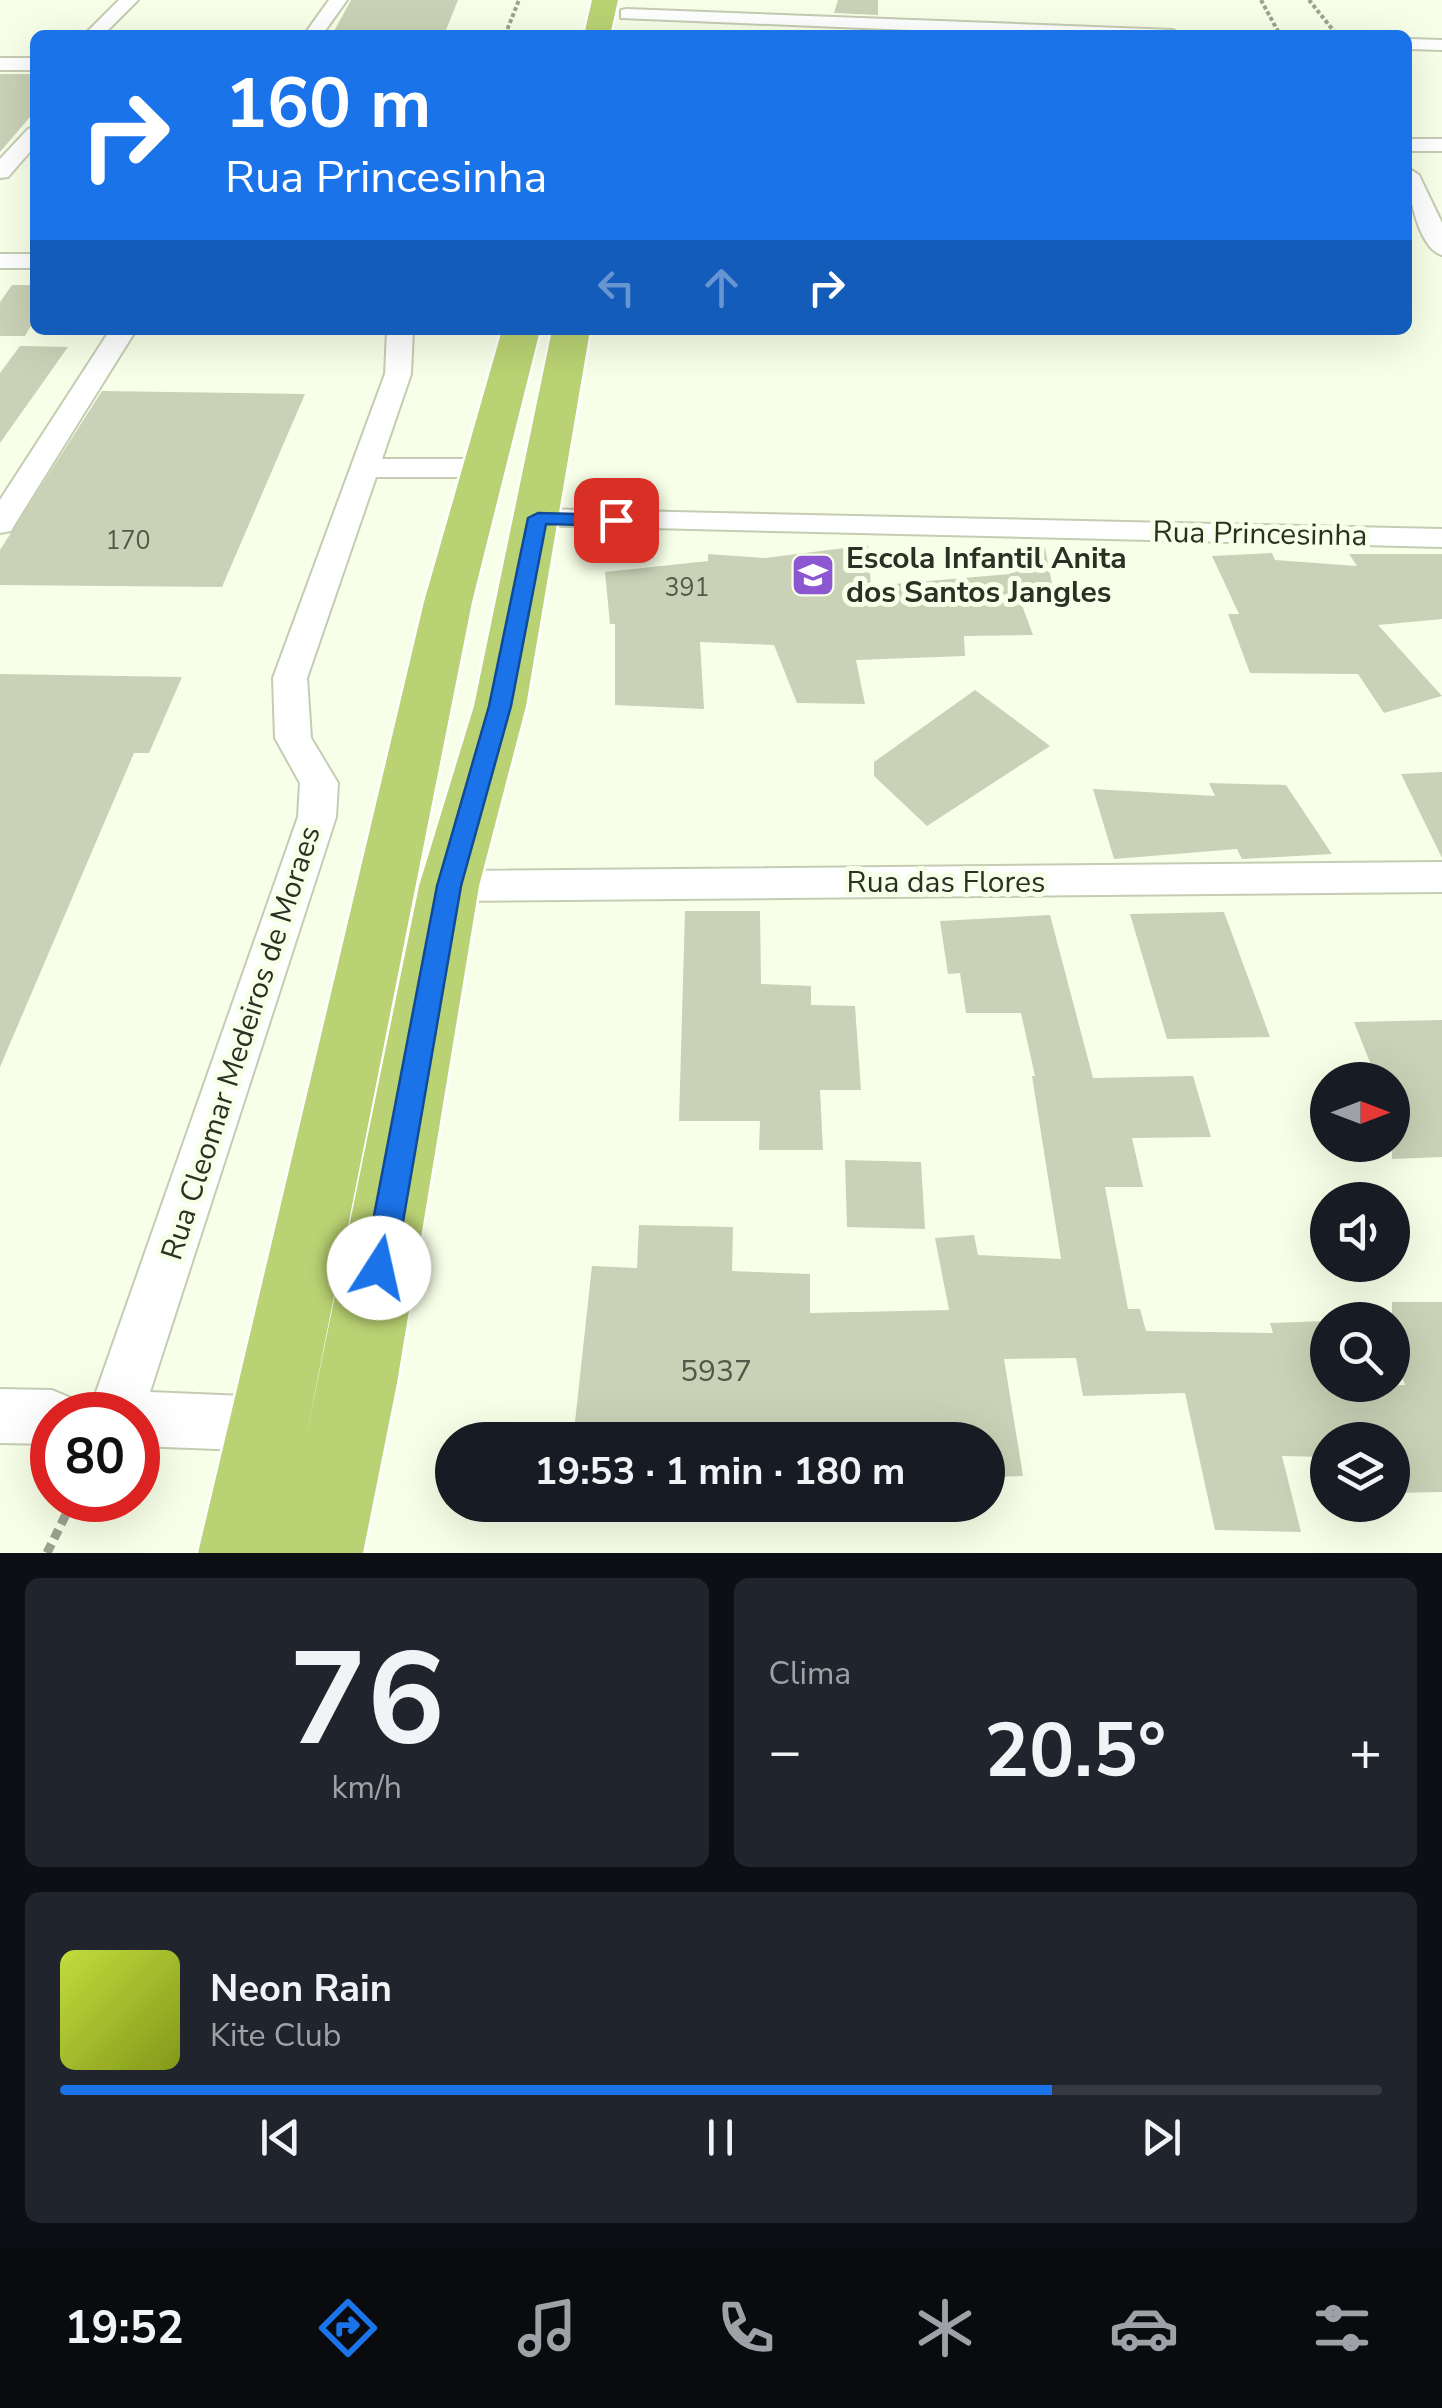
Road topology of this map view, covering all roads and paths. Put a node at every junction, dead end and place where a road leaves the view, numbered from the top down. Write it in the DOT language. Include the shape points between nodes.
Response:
graph roads {
  1 [pos="128,0"];
  2 [pos="338,0"];
  3 [pos="519,0"];
  4 [pos="1260,0"];
  5 [pos="1309,0"];
  6 [pos="621,12"];
  7 [pos="98,30"];
  8 [pos="317,30"];
  9 [pos="507,30"];
  10 [pos="602,30"];
  11 [pos="1053,30"];
  12 [pos="1277,30"];
  13 [pos="1333,30"];
  14 [pos="1412,44"];
  15 [pos="1442,45"];
  16 [pos="0,64"];
  17 [pos="30,64"];
  18 [pos="30,139"];
  19 [pos="1412,145"];
  20 [pos="1442,145"];
  21 [pos="0,172"];
  22 [pos="1412,195"];
  23 [pos="1418,225"];
  24 [pos="1442,248"];
  25 [pos="0,261"];
  26 [pos="30,261"];
  27 [pos="120,335"];
  28 [pos="400,335"];
  29 [pos="542,346"];
  30 [pos="366,468"];
  31 [pos="483,468"];
  32 [pos="538,518"];
  33 [pos="0,524"];
  34 [pos="1442,538"];
  35 [pos="448,602"];
  36 [pos="521,606"];
  37 [pos="1442,877"];
  38 [pos="449,886"];
  39 [pos="123,1392"];
  40 [pos="0,1416"];
  41 [pos="30,1417"];
  42 [pos="160,1419"];
  43 [pos="268,1424"];
  44 [pos="63,1522"];
  45 [pos="47,1553"];
  46 [pos="240,1553"];
  47 [pos="322,1553"];
  1 -- 7 [label="street"];
  2 -- 8 [label="street"];
  3 -- 9 [label="path"];
  4 -- 12 [label="path"];
  5 -- 13 [label="path"];
  6 -- 10 [label="highway"];
  6 -- 11 [label="street"];
  14 -- 15 [label="street"];
  16 -- 17 [label="street"];
  18 -- 21 [label="street"];
  19 -- 20 [label="street"];
  22 -- 23 [label="street"];
  23 -- 24 [label="street"];
  25 -- 26 [label="street"];
  27 -- 33 [label="street"];
  28 -- 30 [label="street, Rua Cleomar Medeiros de Moraes" via="398,374"];
  29 -- 31 [label="highway"];
  29 -- 32 [label="highway"];
  30 -- 31 [label="street"];
  30 -- 39 [label="street, Rua Cleomar Medeiros de Moraes" via="290,678 293,738 319,783 317,817"];
  31 -- 35 [label="highway"];
  32 -- 34 [label="street, Rua Princesinha"];
  32 -- 36 [label="highway"];
  35 -- 36 [label="highway" via="476,616"];
  35 -- 43 [label="highway"];
  36 -- 38 [label="highway"];
  37 -- 38 [label="street, Rua das Flores"];
  38 -- 47 [label="highway"];
  40 -- 41 [label="street"];
  42 -- 43 [label="street"];
  43 -- 46 [label="highway"];
  44 -- 45 [label="path"];
}
